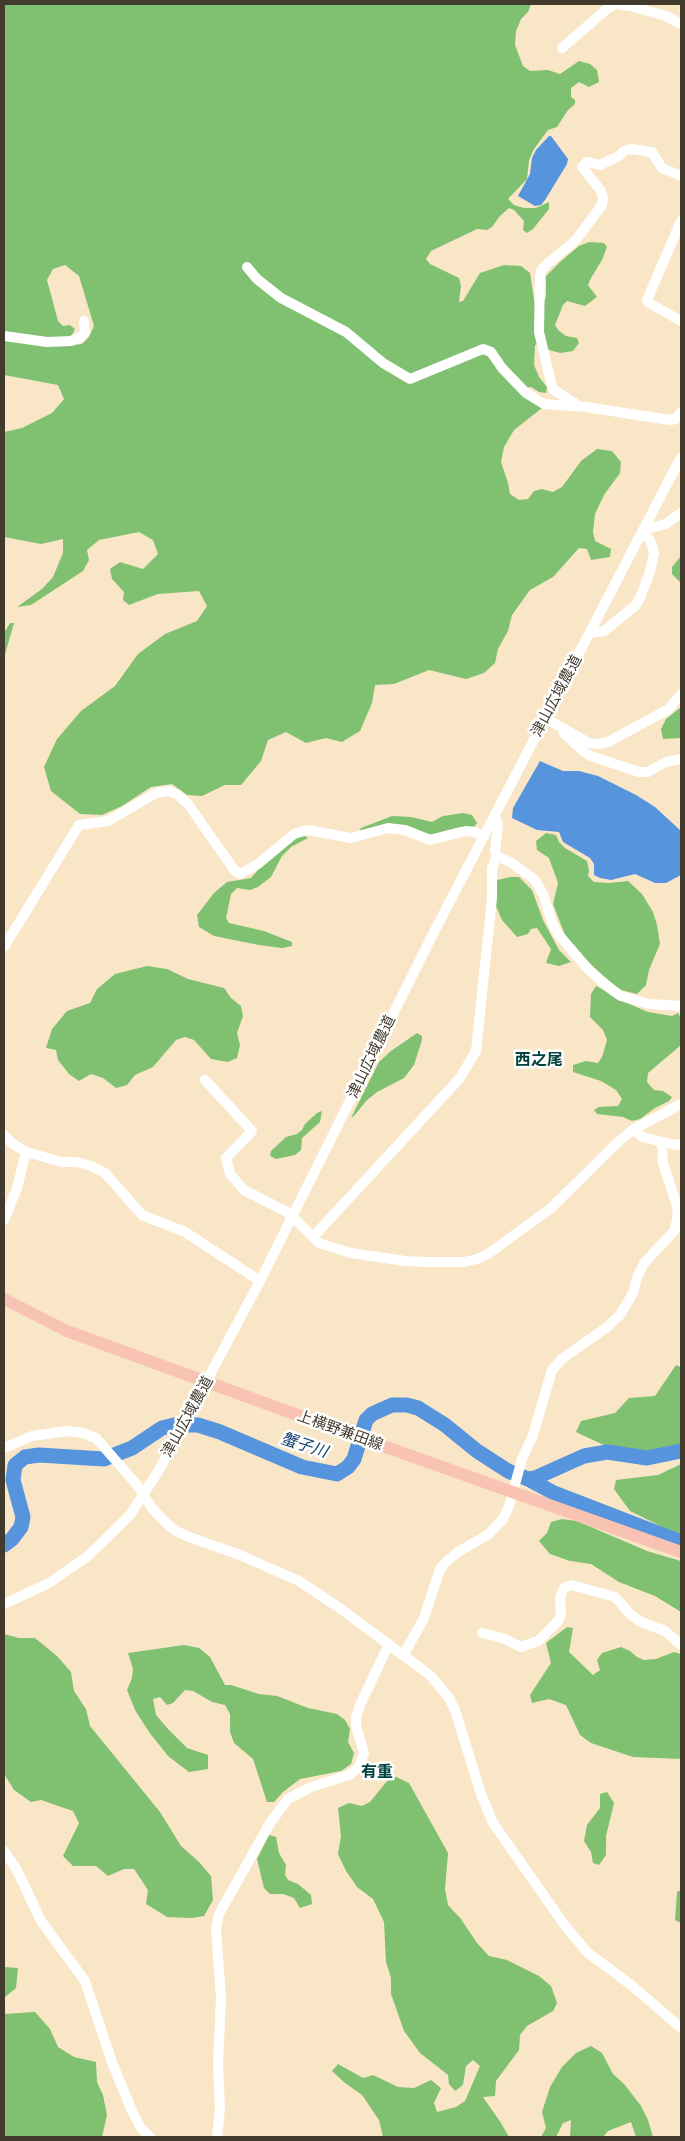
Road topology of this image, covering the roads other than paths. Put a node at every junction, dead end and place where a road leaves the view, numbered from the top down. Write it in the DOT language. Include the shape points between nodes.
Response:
graph roads {
  1 [pos="681,24"];
  2 [pos="562,48"];
  3 [pos="681,176"];
  4 [pos="681,222"];
  5 [pos="247,267"];
  6 [pos="84,321"];
  7 [pos="681,321"];
  8 [pos="4,336"];
  9 [pos="577,406"];
  10 [pos="681,412"];
  11 [pos="681,457"];
  12 [pos="681,513"];
  13 [pos="644,529"];
  14 [pos="590,633"];
  15 [pos="681,694"];
  16 [pos="548,719"];
  17 [pos="681,759"];
  18 [pos="495,817"];
  19 [pos="484,837"];
  20 [pos="497,856"];
  21 [pos="4,946"];
  22 [pos="681,1006"];
  23 [pos="205,1080"];
  24 [pos="681,1104"];
  25 [pos="634,1130"];
  26 [pos="4,1135"];
  27 [pos="662,1142"];
  28 [pos="681,1144"];
  29 [pos="26,1152"];
  30 [pos="293,1217"];
  31 [pos="4,1220"];
  32 [pos="313,1237"];
  33 [pos="260,1281"];
  34 [pos="4,1300"];
  35 [pos="208,1382"];
  36 [pos="4,1448"];
  37 [pos="513,1493"];
  38 [pos="144,1495"];
  39 [pos="681,1552"];
  40 [pos="4,1604"];
  41 [pos="482,1633"];
  42 [pos="389,1644"];
  43 [pos="681,1645"];
  44 [pos="404,1654"];
  45 [pos="4,1850"];
  46 [pos="681,2028"];
  47 [pos="150,2137"];
  48 [pos="217,2137"];
  1 -- 2 [label="street" via="639,8 616,4"];
  3 -- 9 [label="street" via="662,168 652,152 630,149 600,165 587,162 582,166 600,192 602,205 576,240 541,271 539,286 539,332 550,383 554,390"];
  4 -- 7 [label="street" via="647,300"];
  5 -- 9 [label="street" via="256,279 281,298 346,332 382,363 404,376 414,378 483,348 534,399 551,406"];
  6 -- 8 [label="street" via="85,332 71,341 48,342"];
  9 -- 10 [label="street" via="670,420 676,419"];
  11 -- 13 [label="street, 津山広域農道"];
  12 -- 13 [label="street" via="666,524"];
  13 -- 14 [label="street, 津山広域農道"];
  13 -- 14 [label="street" via="654,552 640,598 604,631"];
  14 -- 16 [label="street, 津山広域農道"];
  15 -- 16 [label="street" via="670,709 608,742 598,744 589,743"];
  16 -- 17 [label="street" via="584,752 639,772 648,772 666,762"];
  16 -- 18 [label="street, 津山広域農道"];
  18 -- 19 [label="street, 津山広域農道"];
  18 -- 20 [label="street" via="498,824"];
  19 -- 21 [label="street" via="466,831 430,840 388,828 351,838 307,830 294,834 258,864 240,874 188,804 169,791 156,793 108,821 78,825"];
  19 -- 30 [label="street, 津山広域農道"];
  20 -- 22 [label="street" via="535,880 558,934 581,962 612,990 649,1004"];
  20 -- 32 [label="street" via="492,868 476,1051 454,1084"];
  23 -- 30 [label="street" via="252,1131 226,1158 230,1174 244,1190"];
  24 -- 25 [label="street"];
  25 -- 27 [label="street" via="642,1137"];
  25 -- 32 [label="street" via="606,1152 550,1209 477,1259 464,1262 405,1261 351,1253 319,1243"];
  26 -- 29 [label="street"];
  27 -- 28 [label="street"];
  27 -- 37 [label="street" via="663,1163 678,1213 675,1230 644,1263 634,1292 620,1314 552,1370"];
  29 -- 31 [label="street" via="17,1188"];
  29 -- 33 [label="street" via="62,1162 76,1162 106,1173 142,1215 185,1232"];
  30 -- 32 [label="street"];
  30 -- 33 [label="street, 津山広域農道"];
  33 -- 35 [label="street, 津山広域農道"];
  34 -- 35 [label="main road, 上横野兼田線" via="68,1330"];
  35 -- 37 [label="main road, 上横野兼田線"];
  35 -- 38 [label="street, 津山広域農道"];
  36 -- 38 [label="street" via="32,1436 68,1431 83,1433 96,1438"];
  37 -- 39 [label="main road, 上横野兼田線"];
  37 -- 44 [label="street" via="503,1519 496,1527 458,1552 440,1569 424,1618"];
  38 -- 40 [label="street, 津山広域農道" via="120,1526 82,1561 49,1583"];
  38 -- 42 [label="street" via="176,1531 299,1581"];
  41 -- 43 [label="street" via="521,1647 538,1642 558,1621 560,1597 564,1588 571,1585 615,1597 639,1621 665,1631"];
  42 -- 44 [label="street"];
  42 -- 48 [label="street" via="356,1717 364,1753 359,1767 349,1776 311,1787 288,1799 270,1823 219,1914 216,1929 221,1998"];
  44 -- 46 [label="street" via="431,1676 449,1698 456,1710 493,1823 576,1940"];
  45 -- 47 [label="street" via="18,1870 41,1921 85,1981 132,2111"];
}
